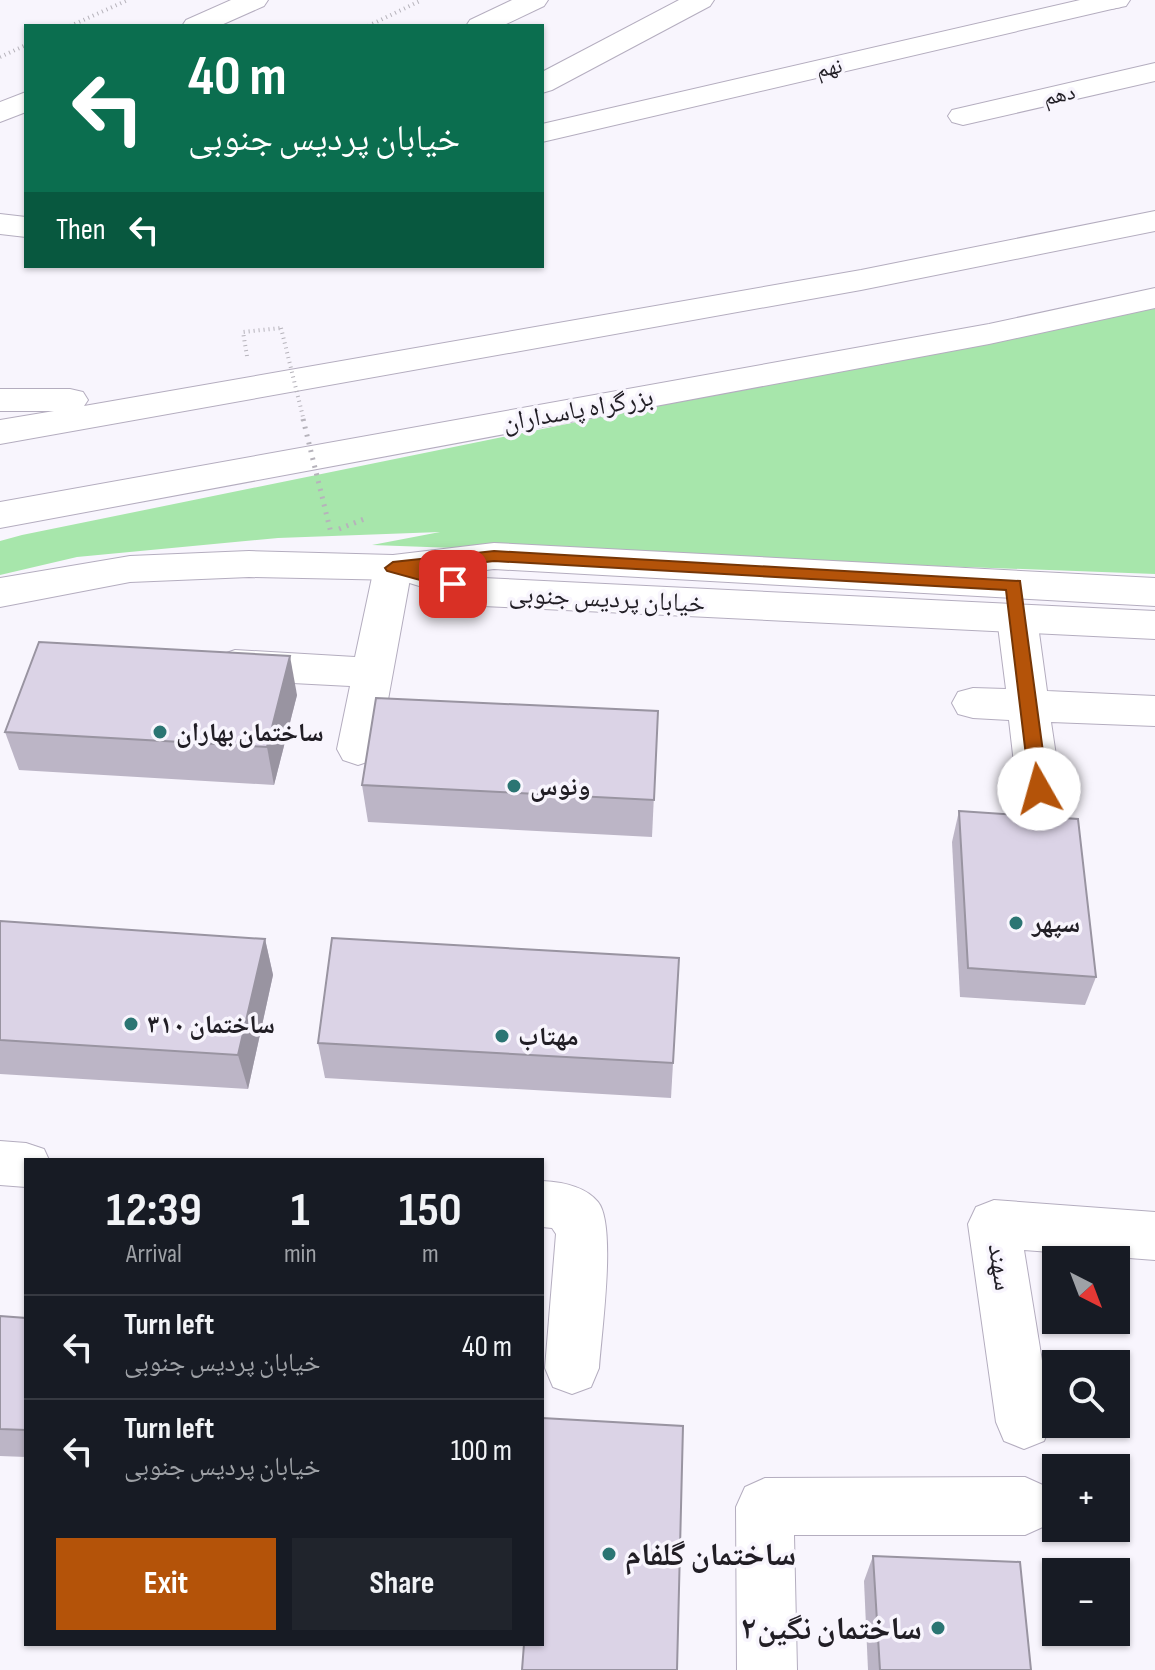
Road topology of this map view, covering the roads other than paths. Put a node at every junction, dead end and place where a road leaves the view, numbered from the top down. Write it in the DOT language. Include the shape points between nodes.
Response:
graph roads {
  1 [pos="254,0"];
  2 [pos="534,0"];
  3 [pos="700,0"];
  4 [pos="1112,0"];
  5 [pos="200,24"];
  6 [pos="484,24"];
  7 [pos="1155,72"];
  8 [pos="544,83"];
  9 [pos="24,102"];
  10 [pos="0,113"];
  11 [pos="963,116"];
  12 [pos="544,133"];
  13 [pos="1155,221"];
  14 [pos="0,224"];
  15 [pos="24,227"];
  16 [pos="1155,298"];
  17 [pos="0,400"];
  18 [pos="188,400"];
  19 [pos="0,432"];
  20 [pos="0,515"];
  21 [pos="393,568"];
  22 [pos="1155,592"];
  23 [pos="0,593"];
  24 [pos="1016,602"];
  25 [pos="1155,625"];
  26 [pos="196,663"];
  27 [pos="372,673"];
  28 [pos="973,703"];
  29 [pos="1028,706"];
  30 [pos="1155,711"];
  31 [pos="358,749"];
  32 [pos="1039,789"];
  33 [pos="0,1163"];
  34 [pos="24,1165"];
  35 [pos="552,1205"];
  36 [pos="1155,1236"];
  37 [pos="572,1368"];
  38 [pos="1024,1422"];
  39 [pos="1025,1506"];
  40 [pos="767,1670"];
  1 -- 5 [label="main road"];
  2 -- 6 [label="main road"];
  3 -- 8 [label="main road"];
  4 -- 12 [label="main road, نهم"];
  7 -- 11 [label="main road, دهم"];
  9 -- 10 [label="main road"];
  13 -- 18 [label="main road" via="861,280"];
  14 -- 15 [label="main road"];
  16 -- 20 [label="main road, بزرگراه پاسداران" via="989,334"];
  17 -- 18 [label="main road"];
  18 -- 19 [label="main road"];
  21 -- 23 [label="main road, خیابان پردیس جنوبی" via="249,564 130,569"];
  21 -- 24 [label="main road, خیابان پردیس جنوبی" via="483,592"];
  21 -- 27 [label="main road"];
  22 -- 24 [label="main road, خیابان پردیس جنوبی"];
  24 -- 25 [label="main road, خیابان پردیس جنوبی"];
  24 -- 29 [label="main road"];
  26 -- 27 [label="main road"];
  27 -- 31 [label="main road"];
  28 -- 29 [label="main road"];
  29 -- 30 [label="main road"];
  29 -- 32 [label="main road"];
  33 -- 34 [label="main road"];
  35 -- 37 [label="main road" via="580,1219 582,1234"];
  36 -- 38 [label="main road, سهند" via="994,1224"];
  39 -- 40 [label="main road" via="765,1507"];
}
